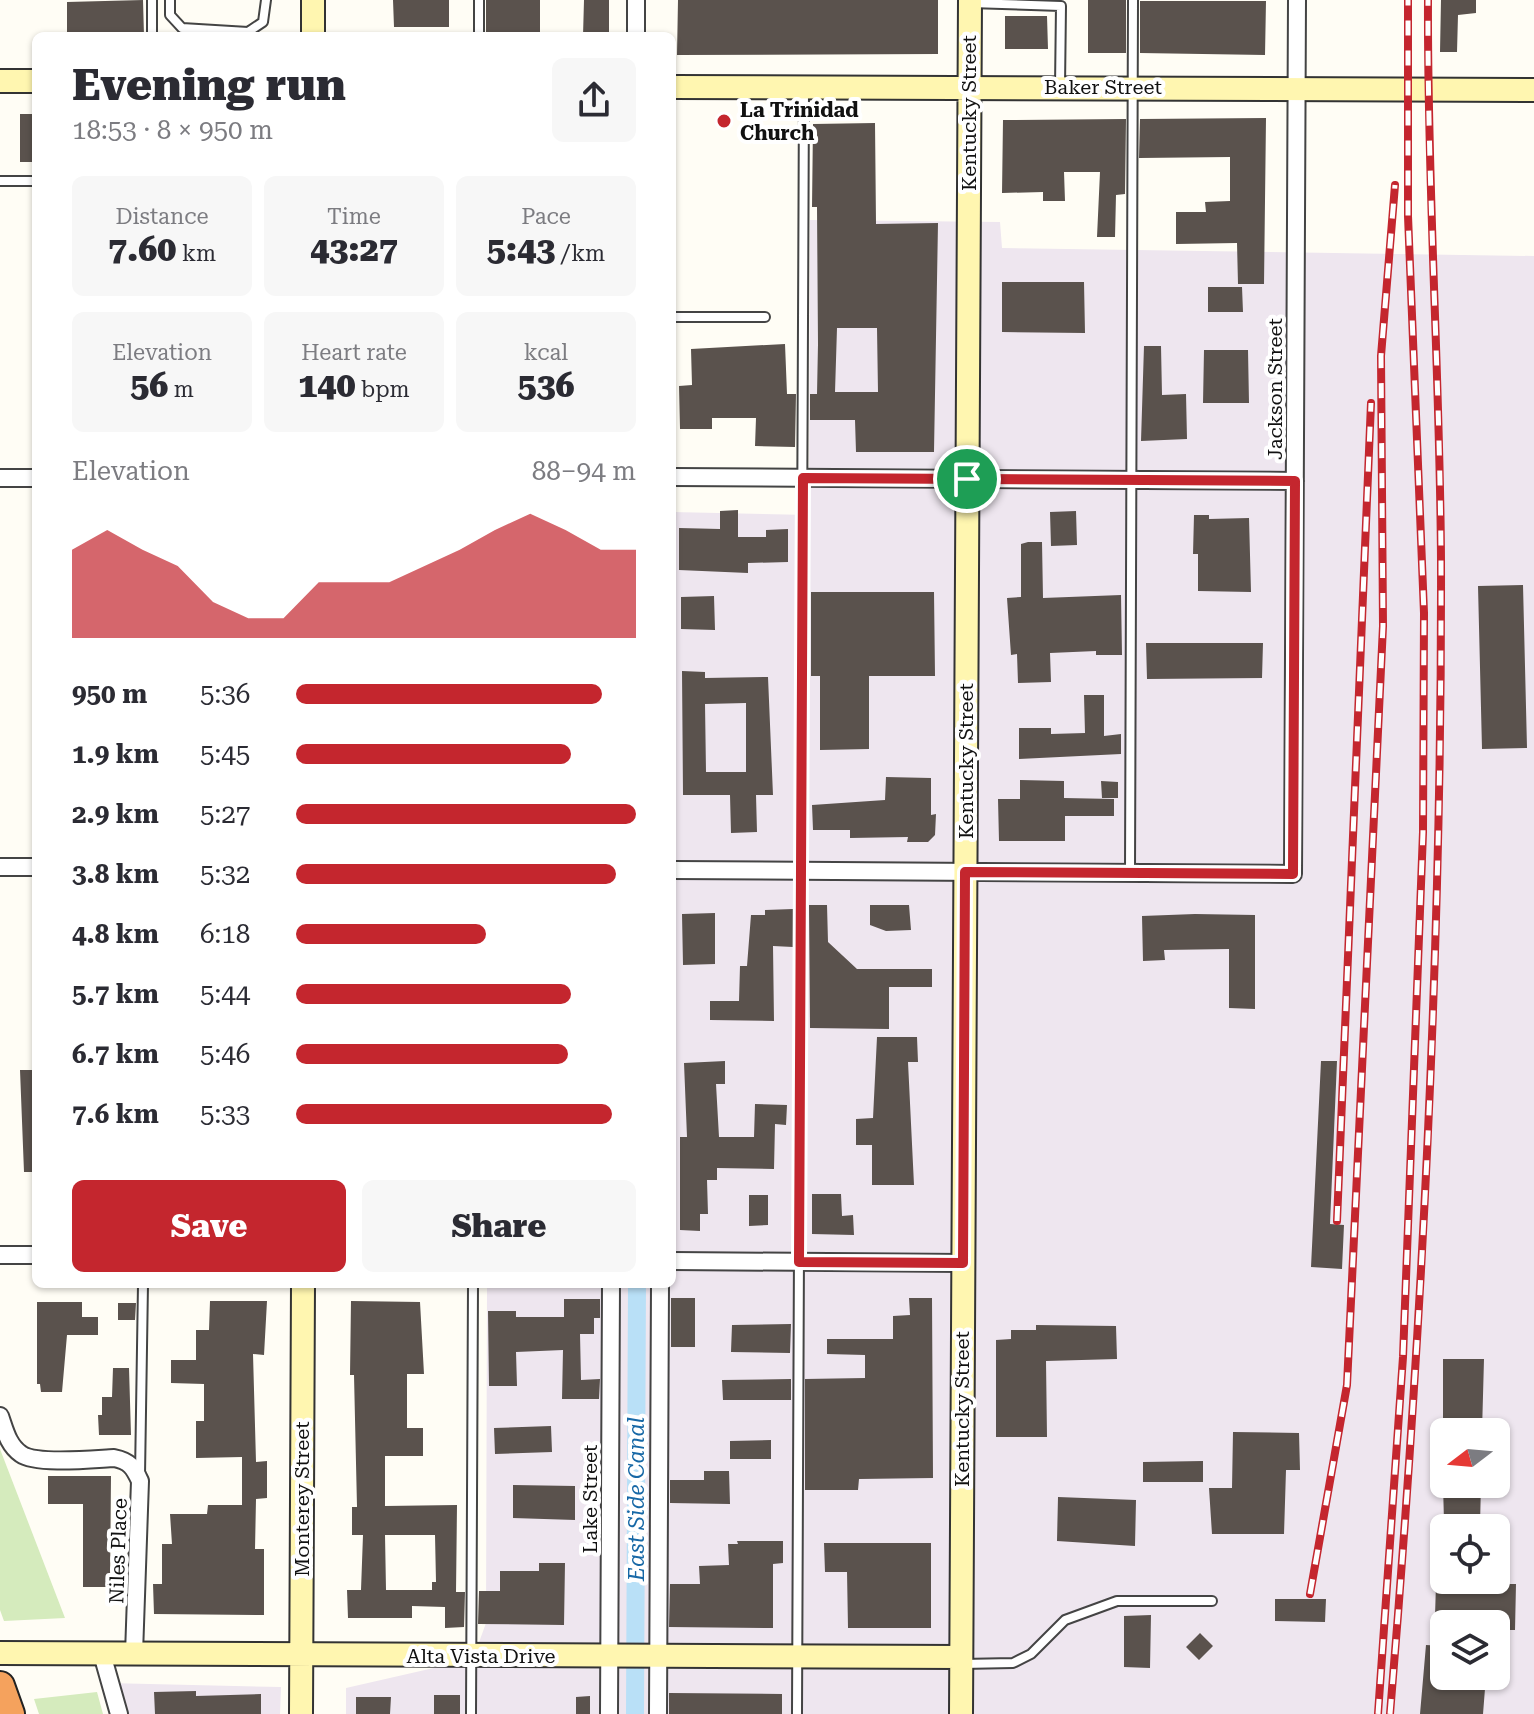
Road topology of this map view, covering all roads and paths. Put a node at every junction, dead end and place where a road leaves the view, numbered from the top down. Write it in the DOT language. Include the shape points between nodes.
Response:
graph roads {
  1 [pos="152,0"];
  2 [pos="170,0"];
  3 [pos="266,0"];
  4 [pos="313,0"];
  5 [pos="479,0"];
  6 [pos="636,0"];
  7 [pos="1133,0"];
  8 [pos="1297,0"];
  9 [pos="970,1"];
  10 [pos="152,32"];
  11 [pos="182,32"];
  12 [pos="313,32"];
  13 [pos="479,32"];
  14 [pos="636,32"];
  15 [pos="0,81"];
  16 [pos="32,81"];
  17 [pos="804,85"];
  18 [pos="969,86"];
  19 [pos="1060,86"];
  20 [pos="676,87"];
  21 [pos="1132,87"];
  22 [pos="1297,87"];
  23 [pos="1534,90"];
  24 [pos="0,181"];
  25 [pos="32,181"];
  26 [pos="676,317"];
  27 [pos="765,317"];
  28 [pos="676,477"];
  29 [pos="0,478"];
  30 [pos="32,478"];
  31 [pos="803,478"];
  32 [pos="967,479"];
  33 [pos="1131,480"];
  34 [pos="1295,481"];
  35 [pos="0,867"];
  36 [pos="32,867"];
  37 [pos="676,870"];
  38 [pos="803,871"];
  39 [pos="965,872"];
  40 [pos="1130,873"];
  41 [pos="0,1255"];
  42 [pos="32,1255"];
  43 [pos="676,1261"];
  44 [pos="799,1262"];
  45 [pos="963,1263"];
  46 [pos="143,1288"];
  47 [pos="303,1288"];
  48 [pos="473,1288"];
  49 [pos="611,1288"];
  50 [pos="660,1288"];
  51 [pos="0,1416"];
  52 [pos="140,1481"];
  53 [pos="1212,1601"];
  54 [pos="0,1653"];
  55 [pos="102,1654"];
  56 [pos="134,1654"];
  57 [pos="301,1655"];
  58 [pos="471,1656"];
  59 [pos="609,1656"];
  60 [pos="658,1656"];
  61 [pos="797,1657"];
  62 [pos="961,1661"];
  63 [pos="0,1686"];
  64 [pos="10,1714"];
  65 [pos="119,1714"];
  66 [pos="301,1714"];
  67 [pos="471,1714"];
  68 [pos="609,1714"];
  69 [pos="658,1714"];
  70 [pos="797,1714"];
  71 [pos="961,1714"];
  1 -- 10 [label="lane"];
  2 -- 11 [label="lane" via="170,15"];
  3 -- 11 [label="lane" via="257,29"];
  4 -- 12 [label="street"];
  5 -- 13 [label="lane"];
  6 -- 14 [label="street"];
  7 -- 21 [label="lane"];
  8 -- 22 [label="street, Jackson Street"];
  9 -- 18 [label="street, Kentucky Street"];
  9 -- 19 [label="lane" via="1061,6"];
  15 -- 16 [label="street"];
  17 -- 18 [label="street, Baker Street"];
  17 -- 20 [label="street, Baker Street"];
  17 -- 31 [label="lane"];
  18 -- 19 [label="street, Baker Street"];
  18 -- 32 [label="street, Kentucky Street"];
  19 -- 21 [label="street, Baker Street"];
  21 -- 22 [label="street, Baker Street"];
  21 -- 33 [label="lane"];
  22 -- 23 [label="street, Baker Street"];
  22 -- 34 [label="street, Jackson Street"];
  24 -- 25 [label="lane"];
  26 -- 27 [label="lane"];
  28 -- 31 [label="street"];
  29 -- 30 [label="street"];
  31 -- 32 [label="street"];
  31 -- 38 [label="lane"];
  32 -- 33 [label="street"];
  32 -- 39 [label="street, Kentucky Street"];
  33 -- 34 [label="street"];
  33 -- 40 [label="lane"];
  34 -- 40 [label="street, Jackson Street" via="1293,874"];
  35 -- 36 [label="street"];
  37 -- 38 [label="street"];
  38 -- 39 [label="street"];
  38 -- 44 [label="lane"];
  39 -- 40 [label="street"];
  39 -- 45 [label="street, Kentucky Street"];
  41 -- 42 [label="street"];
  43 -- 44 [label="street"];
  44 -- 45 [label="street"];
  44 -- 61 [label="lane"];
  45 -- 62 [label="street, Kentucky Street"];
  46 -- 52 [label="lane"];
  47 -- 57 [label="street, Monterey Street"];
  48 -- 58 [label="lane"];
  49 -- 59 [label="street, Lake Street"];
  50 -- 60 [label="street"];
  51 -- 52 [label="street, Niles Place" via="7,1437 23,1456 126,1461"];
  52 -- 56 [label="street, Niles Place"];
  53 -- 62 [label="lane" via="1117,1601 1065,1620 1031,1654 1013,1663"];
  54 -- 55 [label="street, Alta Vista Drive"];
  55 -- 56 [label="street, Alta Vista Drive"];
  55 -- 65 [label="street"];
  56 -- 57 [label="street, Alta Vista Drive"];
  57 -- 58 [label="street, Alta Vista Drive"];
  57 -- 66 [label="street, Monterey Street"];
  58 -- 59 [label="street, Alta Vista Drive"];
  58 -- 67 [label="lane"];
  59 -- 60 [label="street, Alta Vista Drive"];
  59 -- 68 [label="street, Lake Street"];
  60 -- 61 [label="street, Alta Vista Drive"];
  60 -- 69 [label="street"];
  61 -- 62 [label="street, Alta Vista Drive"];
  61 -- 70 [label="lane"];
  62 -- 71 [label="street, Kentucky Street"];
  63 -- 64 [label="highway"];
}
